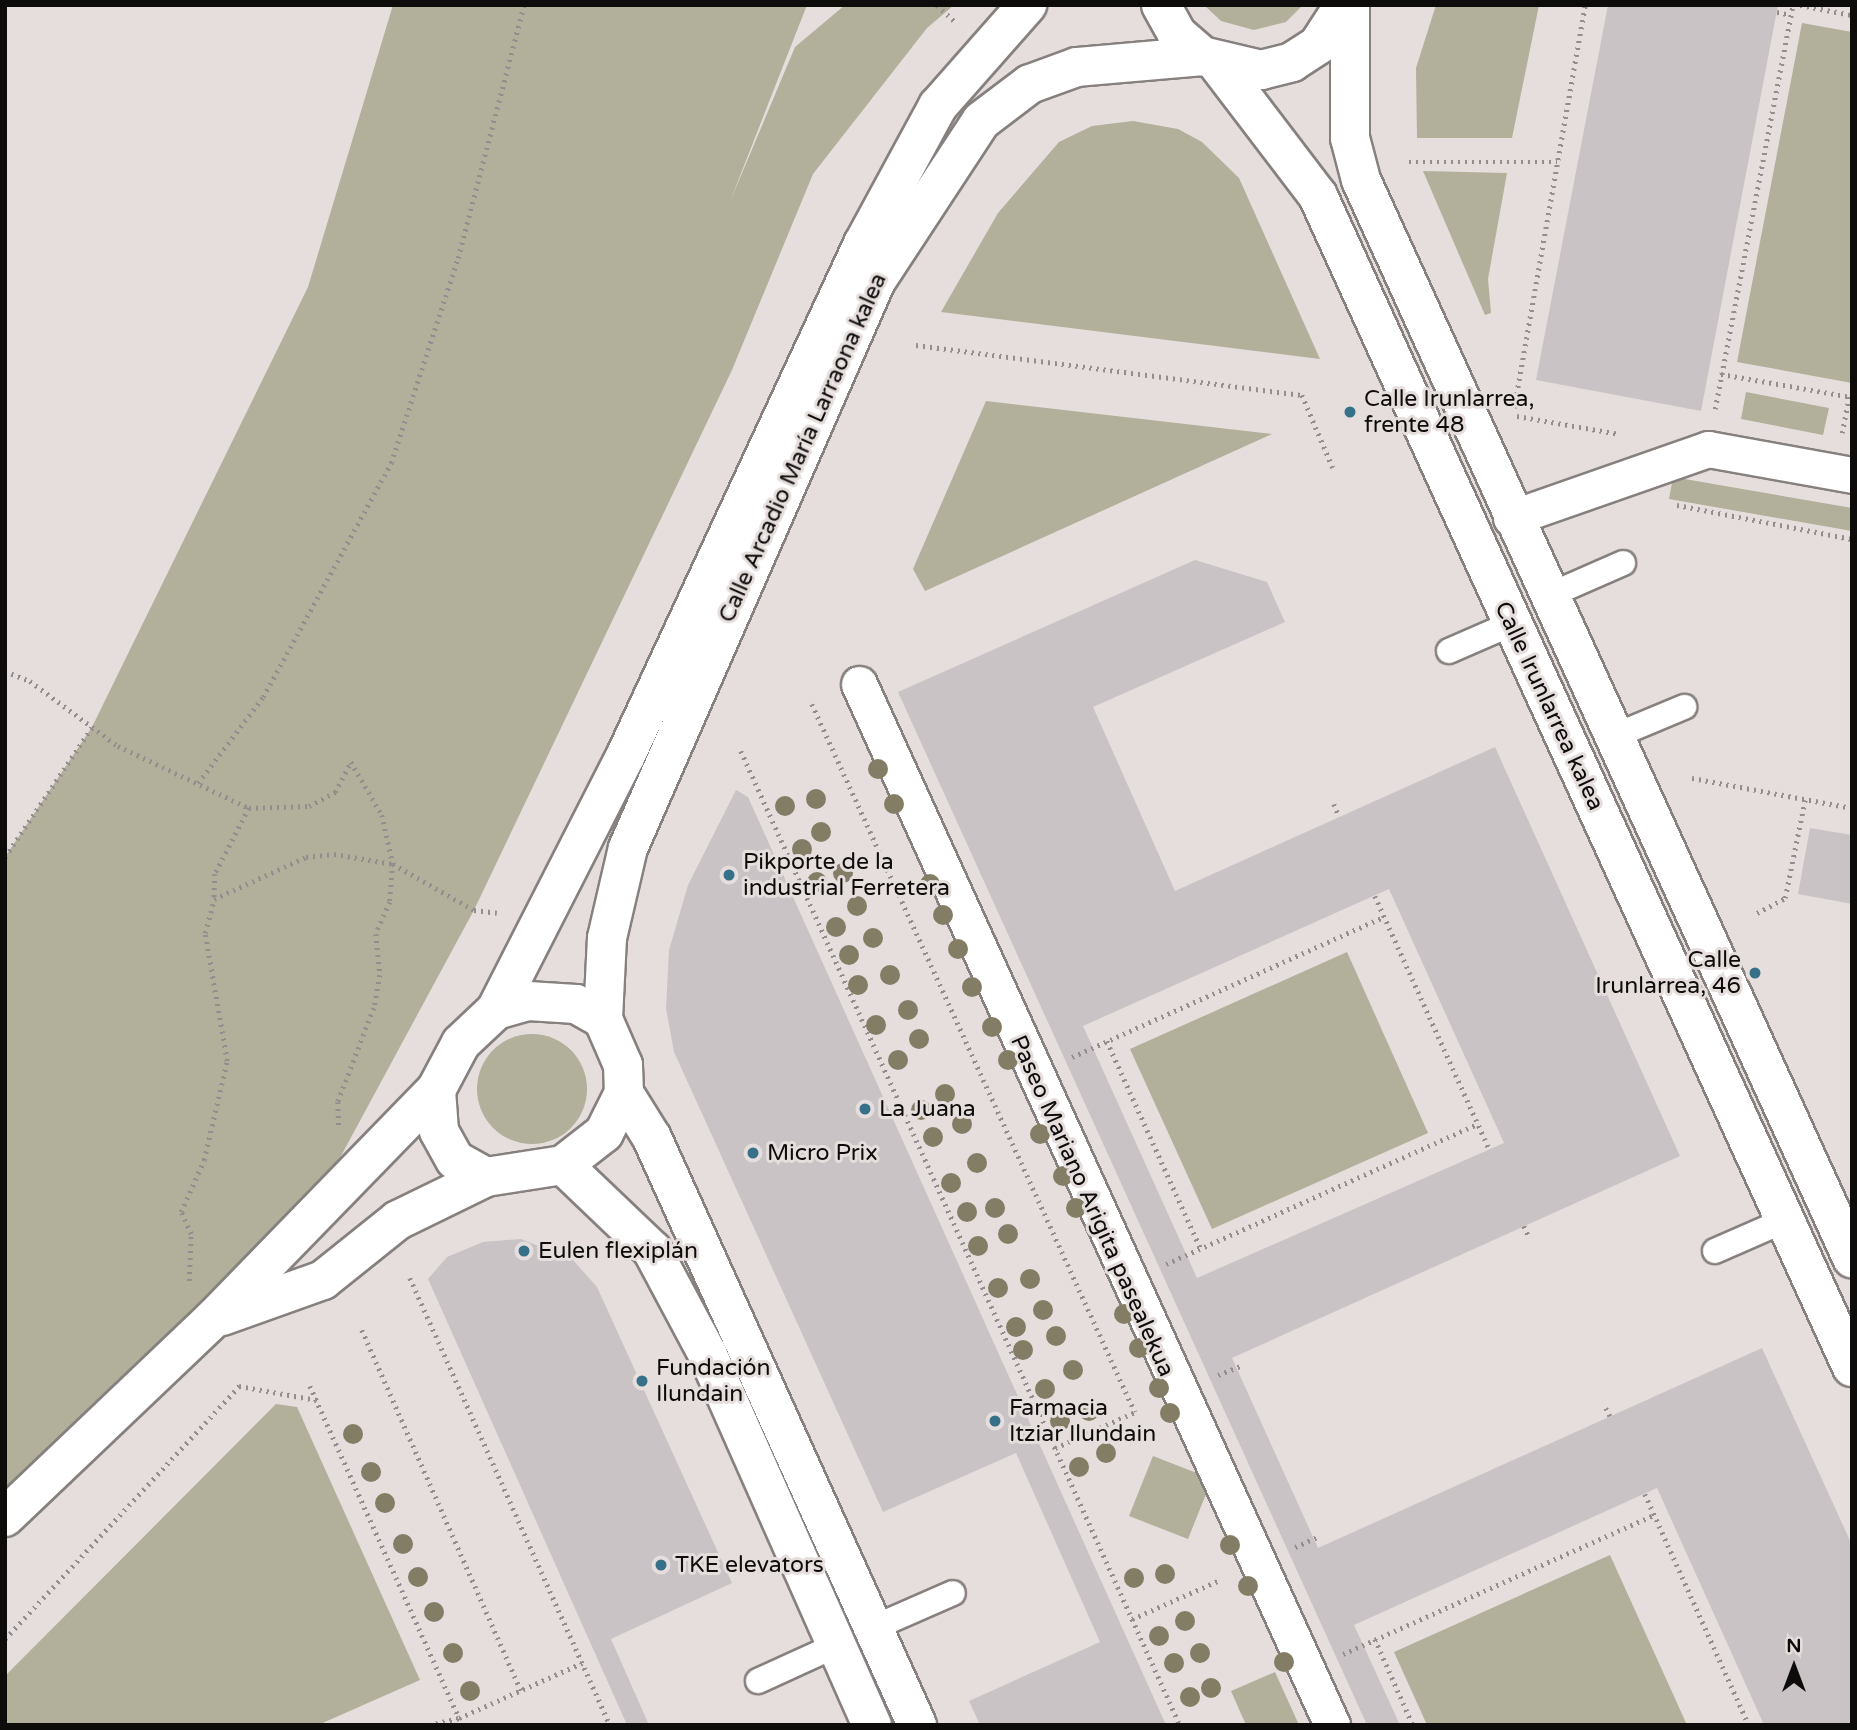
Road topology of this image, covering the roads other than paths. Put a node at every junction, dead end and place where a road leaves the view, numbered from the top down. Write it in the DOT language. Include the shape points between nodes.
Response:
graph roads {
  1 [pos="1027,5"];
  2 [pos="1161,5"];
  3 [pos="1343,5"];
  4 [pos="1350,5"];
  5 [pos="1209,59"];
  6 [pos="1852,475"];
  7 [pos="1511,518"];
  8 [pos="1623,562"];
  9 [pos="1548,596"];
  10 [pos="1511,624"];
  11 [pos="1449,651"];
  12 [pos="859,684"];
  13 [pos="1684,707"];
  14 [pos="1617,735"];
  15 [pos="496,1010"];
  16 [pos="603,1019"];
  17 [pos="436,1090"];
  18 [pos="624,1093"];
  19 [pos="563,1165"];
  20 [pos="486,1177"];
  21 [pos="1786,1220"];
  22 [pos="1715,1251"];
  23 [pos="1852,1258"];
  24 [pos="213,1319"];
  25 [pos="1852,1367"];
  26 [pos="5,1517"];
  27 [pos="953,1593"];
  28 [pos="873,1628"];
  29 [pos="837,1645"];
  30 [pos="758,1681"];
  31 [pos="872,1725"];
  32 [pos="917,1725"];
  33 [pos="1332,1725"];
  1 -- 15 [label="street, Calle Arcadio María Larraona kalea" via="938,106 863,244 626,755"];
  2 -- 5 [label="street, Calle Irunlarrea kalea" via="1177,34"];
  3 -- 5 [label="street, Calle Arcadio María Larraona kalea" via="1318,45 1292,62 1261,70"];
  4 -- 7 [label="street, Calle Irunlarrea kalea" via="1350,138 1361,180"];
  5 -- 10 [label="street, Calle Irunlarrea kalea" via="1318,196"];
  5 -- 16 [label="street, Calle Arcadio María Larraona kalea" via="1077,67 1030,84 981,121 876,281 628,848 607,938"];
  6 -- 7 [label="street" via="1708,449"];
  7 -- 9 [label="street, Calle Irunlarrea kalea"];
  8 -- 9 [label="lane"];
  9 -- 14 [label="street, Calle Irunlarrea kalea"];
  10 -- 11 [label="lane"];
  10 -- 21 [label="street, Calle Irunlarrea kalea"];
  12 -- 33 [label="street, Paseo Mariano Arigita pasealekua" via="1032,1074"];
  13 -- 14 [label="lane"];
  14 -- 23 [label="street, Calle Irunlarrea kalea"];
  15 -- 16 [label="street" via="552,1000"];
  15 -- 17 [label="street" via="461,1043"];
  16 -- 18 [label="street" via="623,1065"];
  17 -- 20 [label="street" via="439,1131 455,1160"];
  17 -- 24 [label="street"];
  18 -- 19 [label="street" via="604,1133"];
  18 -- 28 [label="street" via="652,1138"];
  19 -- 20 [label="street"];
  19 -- 29 [label="street" via="652,1250 707,1353"];
  20 -- 24 [label="street" via="398,1220 323,1280"];
  21 -- 22 [label="lane"];
  21 -- 25 [label="street, Calle Irunlarrea kalea"];
  24 -- 26 [label="street"];
  27 -- 28 [label="lane"];
  28 -- 32 [label="street"];
  29 -- 30 [label="lane"];
  29 -- 31 [label="street"];
}
